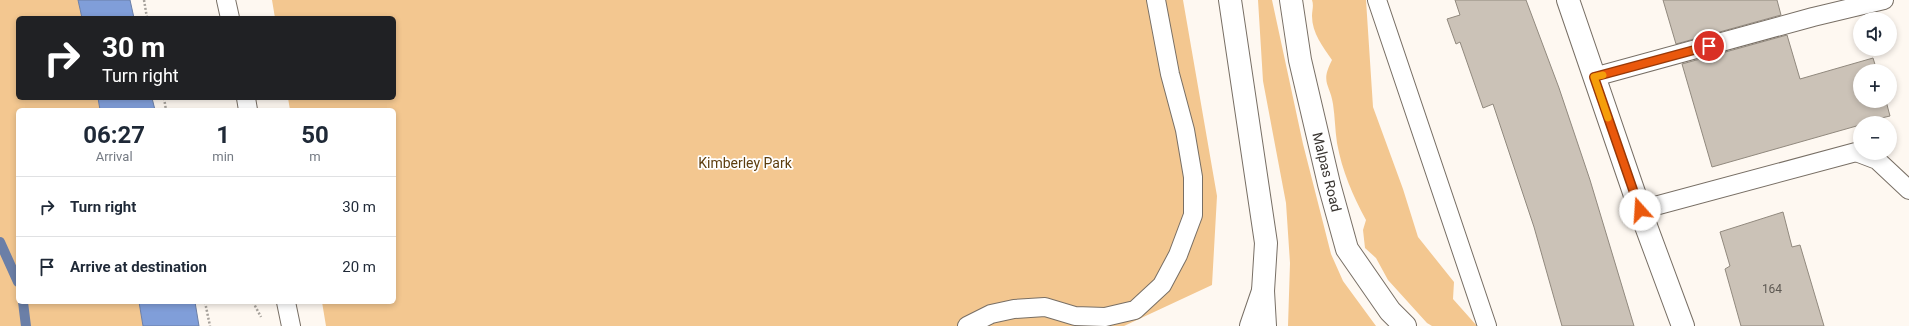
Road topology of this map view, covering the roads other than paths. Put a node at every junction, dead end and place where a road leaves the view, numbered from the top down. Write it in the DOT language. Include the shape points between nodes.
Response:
graph roads {
  1 [pos="226,0"];
  2 [pos="1156,0"];
  3 [pos="1230,0"];
  4 [pos="1291,0"];
  5 [pos="1377,0"];
  6 [pos="1568,0"];
  7 [pos="1884,0"];
  8 [pos="230,16"];
  9 [pos="1594,77"];
  10 [pos="1909,190"];
  11 [pos="1640,210"];
  12 [pos="1263,291"];
  13 [pos="286,304"];
  14 [pos="291,326"];
  15 [pos="967,326"];
  16 [pos="1251,326"];
  17 [pos="1265,326"];
  18 [pos="1405,326"];
  19 [pos="1487,326"];
  20 [pos="1683,326"];
  1 -- 8 [label="lane"];
  2 -- 15 [label="lane" via="1193,177 1193,215 1178,255 1162,285 1135,310 1104,317 1075,316 1045,307 1014,309 991,314"];
  3 -- 12 [label="main road" via="1266,243"];
  4 -- 18 [label="main road, Malpas Road" via="1300,60 1347,249 1390,311"];
  5 -- 19 [label="lane"];
  6 -- 9 [label="main road"];
  7 -- 9 [label="lane"];
  9 -- 11 [label="main road"];
  10 -- 11 [label="lane" via="1877,160 1856,152"];
  11 -- 20 [label="main road"];
  12 -- 16 [label="main road"];
  12 -- 17 [label="main road"];
  13 -- 14 [label="lane"];
}
